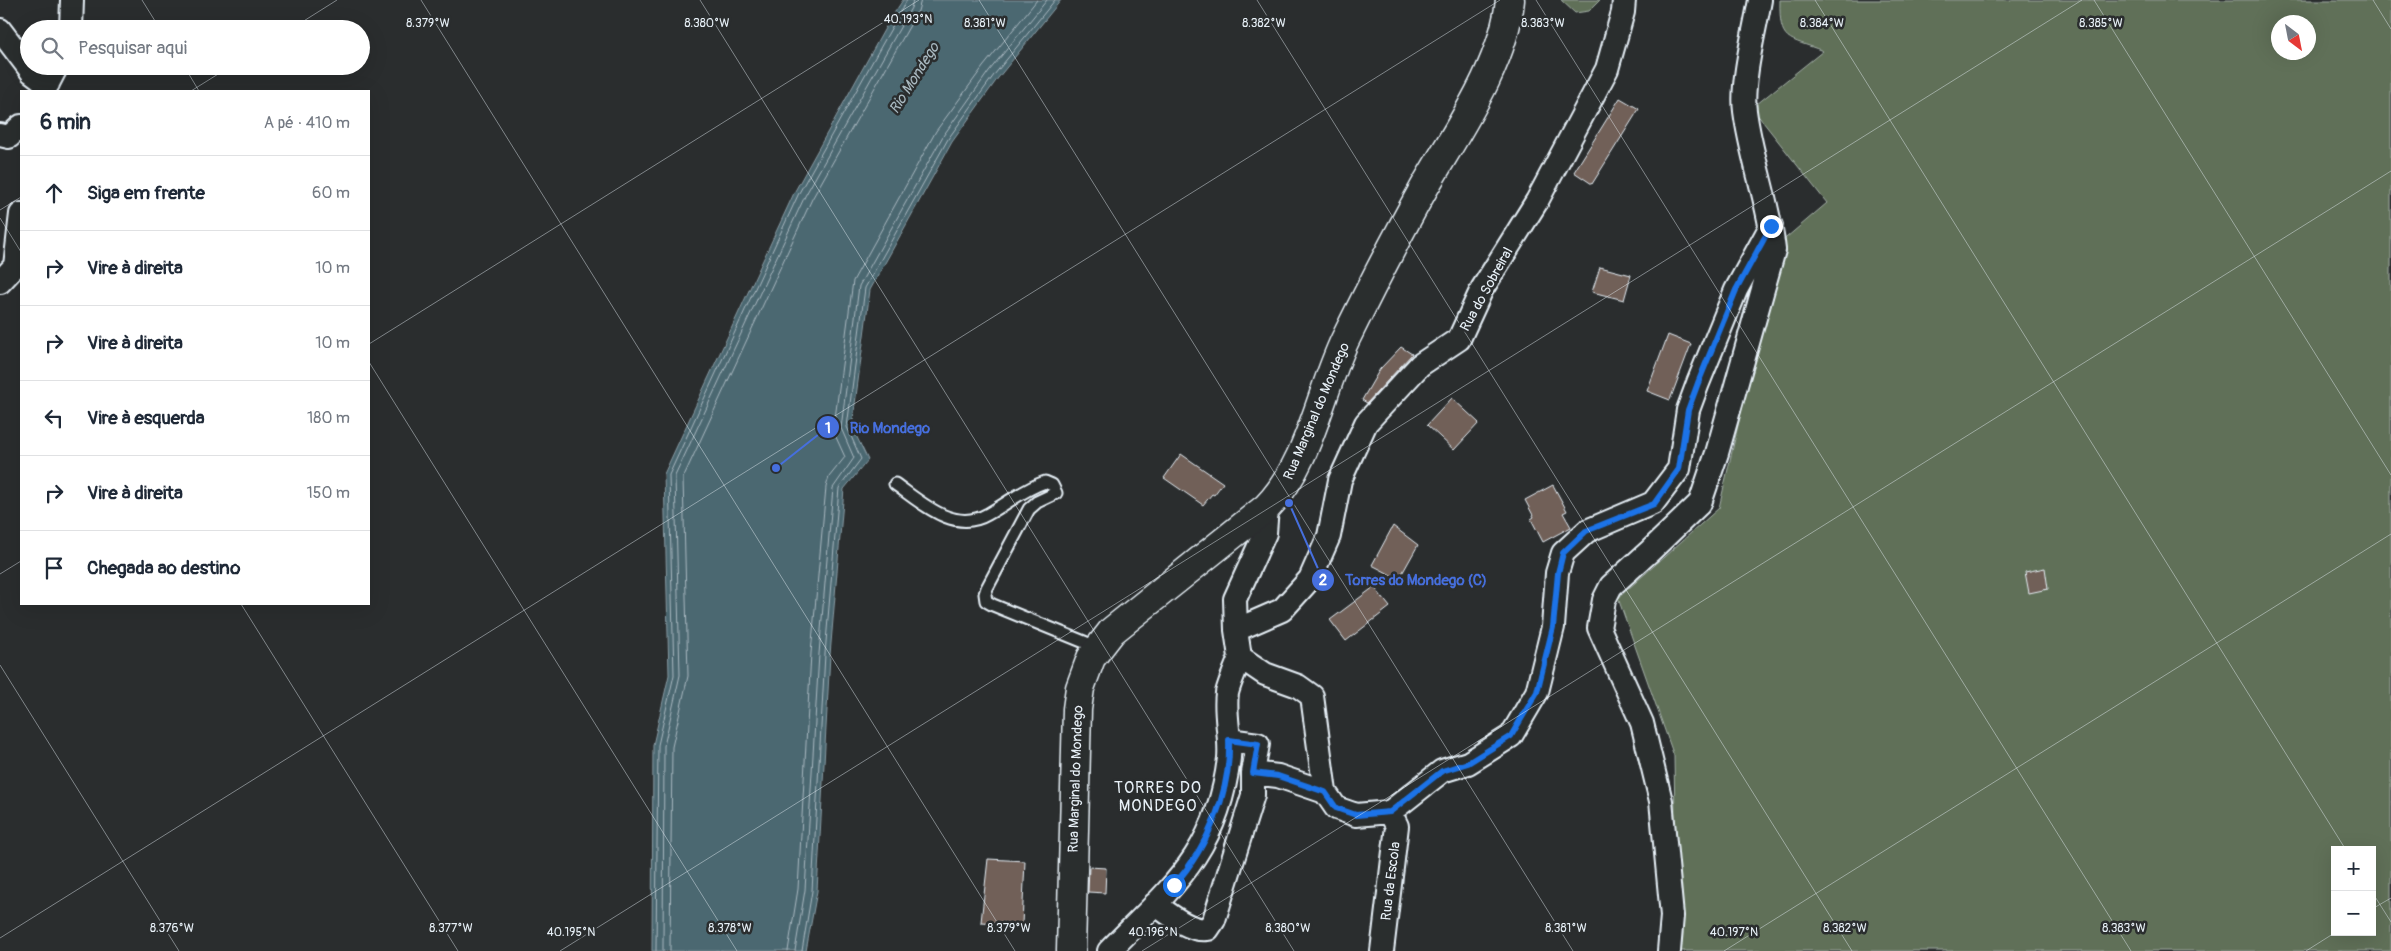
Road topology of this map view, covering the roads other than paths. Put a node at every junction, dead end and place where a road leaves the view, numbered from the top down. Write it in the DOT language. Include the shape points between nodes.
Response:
graph roads {
  1 [pos="72,0"];
  2 [pos="1510,0"];
  3 [pos="1624,0"];
  4 [pos="1760,0"];
  5 [pos="71,20"];
  6 [pos="0,30"];
  7 [pos="20,56"];
  8 [pos="20,127"];
  9 [pos="0,135"];
  10 [pos="20,223"];
  11 [pos="1771,226"];
  12 [pos="0,282"];
  13 [pos="895,484"];
  14 [pos="1267,507"];
  15 [pos="1236,630"];
  16 [pos="1099,648"];
  17 [pos="1240,657"];
  18 [pos="1229,740"];
  19 [pos="1253,773"];
  20 [pos="1325,792"];
  21 [pos="1390,812"];
  22 [pos="1155,904"];
  23 [pos="1070,951"];
  24 [pos="1109,951"];
  25 [pos="1382,951"];
  26 [pos="1669,951"];
  1 -- 5 [label="street"];
  2 -- 14 [label="main road, Rua Marginal do Mondego" via="1499,52 1400,231 1344,342 1296,466"];
  3 -- 15 [label="street, Rua do Sobreiral" via="1607,69 1537,200 1482,289 1459,339 1420,365 1366,423 1340,480 1329,536 1310,579 1282,610"];
  4 -- 11 [label="street" via="1744,109"];
  6 -- 7 [label="street"];
  8 -- 9 [label="street" via="9,137"];
  10 -- 12 [label="street" via="15,266"];
  11 -- 21 [label="street" via="1736,290 1698,383 1688,410 1679,469 1654,504 1586,531 1563,553 1553,627 1537,692 1511,736 1468,763 1442,771"];
  11 -- 26 [label="street" via="1774,250 1700,503 1610,586 1599,628 1642,723 1661,801 1672,916"];
  13 -- 16 [label="lane" via="941,516 953,520 973,520 987,515 1032,486 1046,482 1052,485 1056,493 1037,502 1020,523 987,588 986,601"];
  14 -- 15 [label="street" via="1265,533 1235,599"];
  14 -- 16 [label="main road, Rua Marginal do Mondego" via="1112,631"];
  15 -- 17 [label="street"];
  16 -- 23 [label="main road, Rua Marginal do Mondego" via="1091,658 1080,688 1077,709"];
  17 -- 18 [label="street" via="1227,693"];
  17 -- 20 [label="street" via="1265,674 1298,686 1312,696"];
  18 -- 19 [label="street" via="1258,744"];
  18 -- 22 [label="street" via="1226,774 1208,837 1191,864"];
  19 -- 20 [label="street" via="1278,776"];
  19 -- 22 [label="street" via="1254,795 1213,923 1208,928 1198,928"];
  20 -- 21 [label="street" via="1336,808 1356,815"];
  21 -- 25 [label="street, Rua da Escola" via="1397,826"];
  22 -- 24 [label="street"];
}
